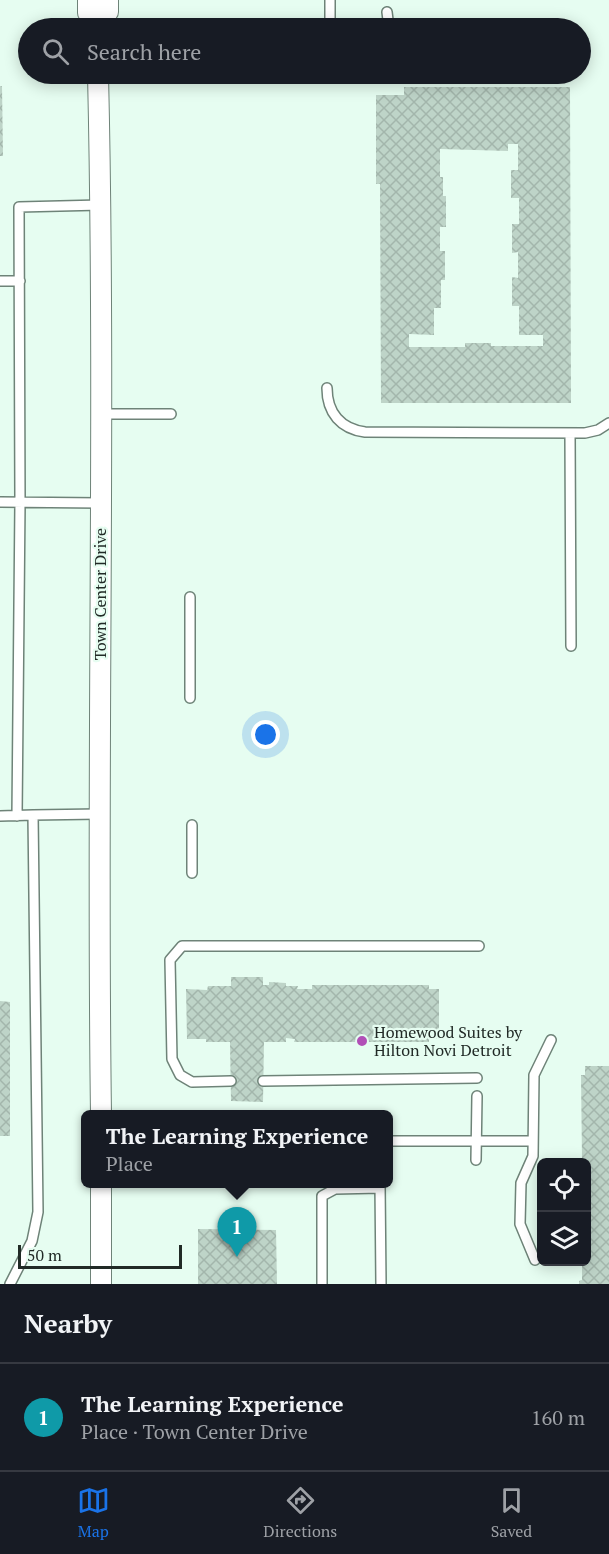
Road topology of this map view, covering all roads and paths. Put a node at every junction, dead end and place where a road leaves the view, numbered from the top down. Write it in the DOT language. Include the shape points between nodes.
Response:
graph roads {
  1 [pos="88,0"];
  2 [pos="108,0"];
  3 [pos="330,0"];
  4 [pos="387,12"];
  5 [pos="91,18"];
  6 [pos="104,18"];
  7 [pos="330,18"];
  8 [pos="388,18"];
  9 [pos="98,84"];
  10 [pos="101,205"];
  11 [pos="0,281"];
  12 [pos="20,281"];
  13 [pos="327,388"];
  14 [pos="101,414"];
  15 [pos="171,414"];
  16 [pos="609,423"];
  17 [pos="570,433"];
  18 [pos="0,502"];
  19 [pos="20,502"];
  20 [pos="100,503"];
  21 [pos="190,597"];
  22 [pos="571,646"];
  23 [pos="190,698"];
  24 [pos="99,814"];
  25 [pos="33,815"];
  26 [pos="0,816"];
  27 [pos="17,816"];
  28 [pos="192,825"];
  29 [pos="192,873"];
  30 [pos="479,946"];
  31 [pos="552,1041"];
  32 [pos="477,1078"];
  33 [pos="231,1081"];
  34 [pos="263,1081"];
  35 [pos="477,1096"];
  36 [pos="101,1110"];
  37 [pos="393,1141"];
  38 [pos="476,1141"];
  39 [pos="533,1141"];
  40 [pos="476,1160"];
  41 [pos="101,1188"];
  42 [pos="350,1188"];
  43 [pos="380,1188"];
  44 [pos="535,1260"];
  45 [pos="10,1284"];
  46 [pos="101,1284"];
  47 [pos="322,1284"];
  48 [pos="381,1284"];
  1 -- 5 [label="street"];
  2 -- 6 [label="street"];
  3 -- 7 [label="lane"];
  4 -- 8 [label="lane"];
  9 -- 10 [label="street, Town Center Drive"];
  10 -- 12 [label="lane" via="20,207"];
  10 -- 14 [label="street, Town Center Drive"];
  11 -- 12 [label="lane"];
  12 -- 19 [label="lane"];
  13 -- 17 [label="lane" via="331,412 353,431"];
  14 -- 15 [label="lane"];
  14 -- 20 [label="street, Town Center Drive"];
  16 -- 17 [label="lane" via="598,430"];
  17 -- 22 [label="lane"];
  18 -- 19 [label="lane"];
  19 -- 20 [label="lane"];
  19 -- 27 [label="lane"];
  20 -- 24 [label="street, Town Center Drive"];
  21 -- 23 [label="lane"];
  24 -- 25 [label="lane"];
  24 -- 36 [label="street, Town Center Drive"];
  25 -- 27 [label="lane"];
  25 -- 45 [label="lane" via="38,1212 32,1241"];
  26 -- 27 [label="lane"];
  28 -- 29 [label="lane"];
  30 -- 33 [label="lane" via="182,946 170,960 172,1059 180,1075 192,1082"];
  31 -- 39 [label="lane" via="534,1075"];
  32 -- 34 [label="lane"];
  35 -- 38 [label="lane"];
  37 -- 38 [label="lane"];
  38 -- 39 [label="lane"];
  38 -- 40 [label="lane"];
  39 -- 44 [label="lane" via="533,1156 520,1183 520,1224"];
  41 -- 46 [label="street"];
  42 -- 47 [label="lane" via="335,1189 322,1196"];
  43 -- 48 [label="lane"];
}
